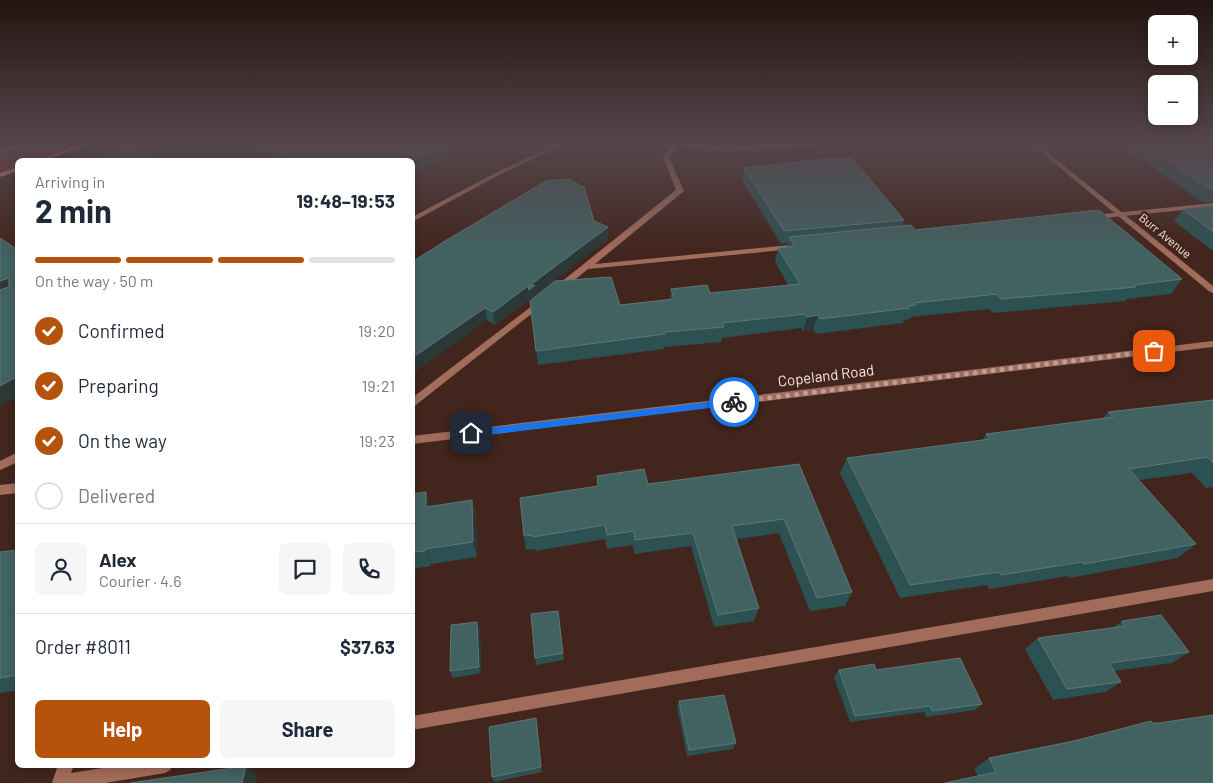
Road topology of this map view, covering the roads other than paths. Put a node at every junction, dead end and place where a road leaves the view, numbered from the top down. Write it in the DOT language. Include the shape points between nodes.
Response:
graph roads {
  1 [pos="487,180"];
  2 [pos="676,180"];
  3 [pos="1079,180"];
  4 [pos="1213,206"];
  5 [pos="1121,214"];
  6 [pos="415,218"];
  7 [pos="1081,218"];
  8 [pos="804,245"];
  9 [pos="586,267"];
  10 [pos="1213,290"];
  11 [pos="1213,344"];
  12 [pos="415,402"];
  13 [pos="415,440"];
  14 [pos="15,458"];
  15 [pos="0,466"];
  16 [pos="15,488"];
  17 [pos="0,490"];
  18 [pos="1213,586"];
  19 [pos="415,722"];
  20 [pos="65,768"];
  21 [pos="148,768"];
  1 -- 6 [label="street"];
  2 -- 9 [label="street" via="680,190"];
  3 -- 5 [label="street, Burr Avenue"];
  4 -- 5 [label="street"];
  5 -- 7 [label="street"];
  5 -- 10 [label="street, Burr Avenue"];
  8 -- 9 [label="street"];
  9 -- 12 [label="street"];
  11 -- 13 [label="street, Copeland Road"];
  14 -- 15 [label="street"];
  16 -- 17 [label="street"];
  18 -- 19 [label="street"];
  20 -- 21 [label="street" via="60,783"];
}
